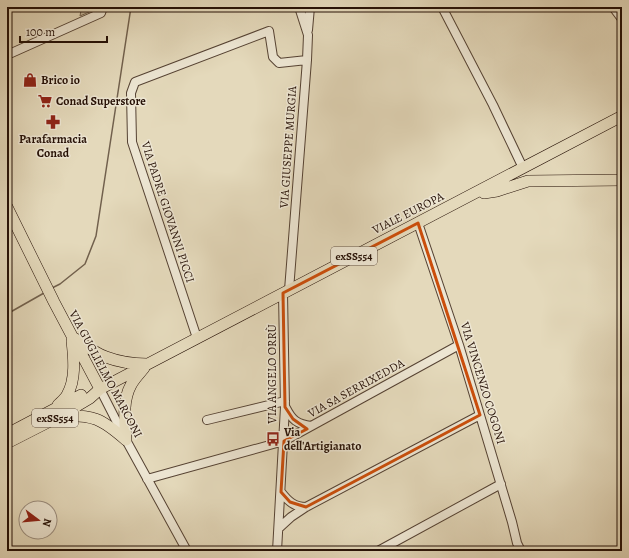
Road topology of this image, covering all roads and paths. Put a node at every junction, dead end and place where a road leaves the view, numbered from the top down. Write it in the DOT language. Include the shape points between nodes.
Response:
graph roads {
  1 [pos="103,7"];
  2 [pos="299,7"];
  3 [pos="310,7"];
  4 [pos="442,7"];
  5 [pos="613,7"];
  6 [pos="622,19"];
  7 [pos="308,35"];
  8 [pos="7,55"];
  9 [pos="307,60"];
  10 [pos="622,116"];
  11 [pos="523,168"];
  12 [pos="622,180"];
  13 [pos="473,194"];
  14 [pos="7,207"];
  15 [pos="418,223"];
  16 [pos="286,292"];
  17 [pos="72,336"];
  18 [pos="197,338"];
  19 [pos="459,345"];
  20 [pos="147,364"];
  21 [pos="100,389"];
  22 [pos="285,404"];
  23 [pos="57,412"];
  24 [pos="480,415"];
  25 [pos="207,420"];
  26 [pos="311,426"];
  27 [pos="7,434"];
  28 [pos="126,440"];
  29 [pos="284,441"];
  30 [pos="7,443"];
  31 [pos="147,479"];
  32 [pos="501,484"];
  33 [pos="281,492"];
  34 [pos="306,507"];
  35 [pos="279,528"];
  36 [pos="187,551"];
  37 [pos="277,551"];
  38 [pos="378,551"];
  39 [pos="521,551"];
  1 -- 8 [label="street" via="101,13"];
  2 -- 7 [label="street, VIA GIUSEPPE MURGIA"];
  3 -- 7 [label="street"];
  4 -- 11 [label="street"];
  5 -- 6 [label="street"];
  7 -- 9 [label="street, VIA GIUSEPPE MURGIA"];
  9 -- 16 [label="street, VIA GIUSEPPE MURGIA"];
  9 -- 18 [label="street, VIA PADRE GIOVANNI PICCI" via="278,62 273,56 269,31 135,82 130,93 132,142"];
  10 -- 11 [label="main road, VIALE EUROPA / exSS554"];
  11 -- 13 [label="main road, VIALE EUROPA / exSS554"];
  12 -- 13 [label="main road" via="528,181"];
  13 -- 15 [label="main road, VIALE EUROPA / exSS554"];
  14 -- 17 [label="main road, VIA GUGLIELMO MARCONI"];
  15 -- 16 [label="main road, VIALE EUROPA / exSS554"];
  15 -- 19 [label="street, VIA VINCENZO COGONI"];
  16 -- 18 [label="main road, VIALE EUROPA / exSS554"];
  16 -- 22 [label="street, VIA ANGELO ORRÙ"];
  17 -- 20 [label="main road" via="107,358"];
  17 -- 21 [label="main road, VIA GUGLIELMO MARCONI"];
  17 -- 23 [label="main road" via="71,384"];
  18 -- 20 [label="main road, VIALE EUROPA / exSS554"];
  19 -- 24 [label="street, VIA VINCENZO COGONI"];
  19 -- 26 [label="street, VIA SA SERRIXEDDA"];
  20 -- 21 [label="main road, VIALE EUROPA / exSS554"];
  20 -- 28 [label="main road" via="131,384 128,392 125,415"];
  21 -- 23 [label="main road, VIALE EUROPA / exSS554" via="86,393"];
  21 -- 28 [label="street, VIA GUGLIELMO MARCONI"];
  22 -- 25 [label="street"];
  22 -- 26 [label="street" via="293,419"];
  22 -- 29 [label="street, VIA ANGELO ORRÙ"];
  23 -- 27 [label="main road, VIALE EUROPA / exSS554"];
  23 -- 28 [label="main road" via="91,417 111,427"];
  23 -- 30 [label="main road, VIALE EUROPA / exSS554"];
  24 -- 32 [label="street, VIA VINCENZO COGONI"];
  24 -- 34 [label="street"];
  26 -- 29 [label="street, VIA SA SERRIXEDDA"];
  28 -- 31 [label="street, VIA GUGLIELMO MARCONI"];
  29 -- 31 [label="street, VIA SA SERRIXEDDA"];
  29 -- 33 [label="street, VIA ANGELO ORRÙ"];
  31 -- 36 [label="street, VIA GUGLIELMO MARCONI"];
  32 -- 38 [label="street"];
  32 -- 39 [label="street, VIA VINCENZO COGONI"];
  33 -- 34 [label="street" via="295,506"];
  33 -- 35 [label="street, VIA ANGELO ORRÙ"];
  34 -- 35 [label="street"];
  35 -- 37 [label="street, VIA ANGELO ORRÙ"];
}
